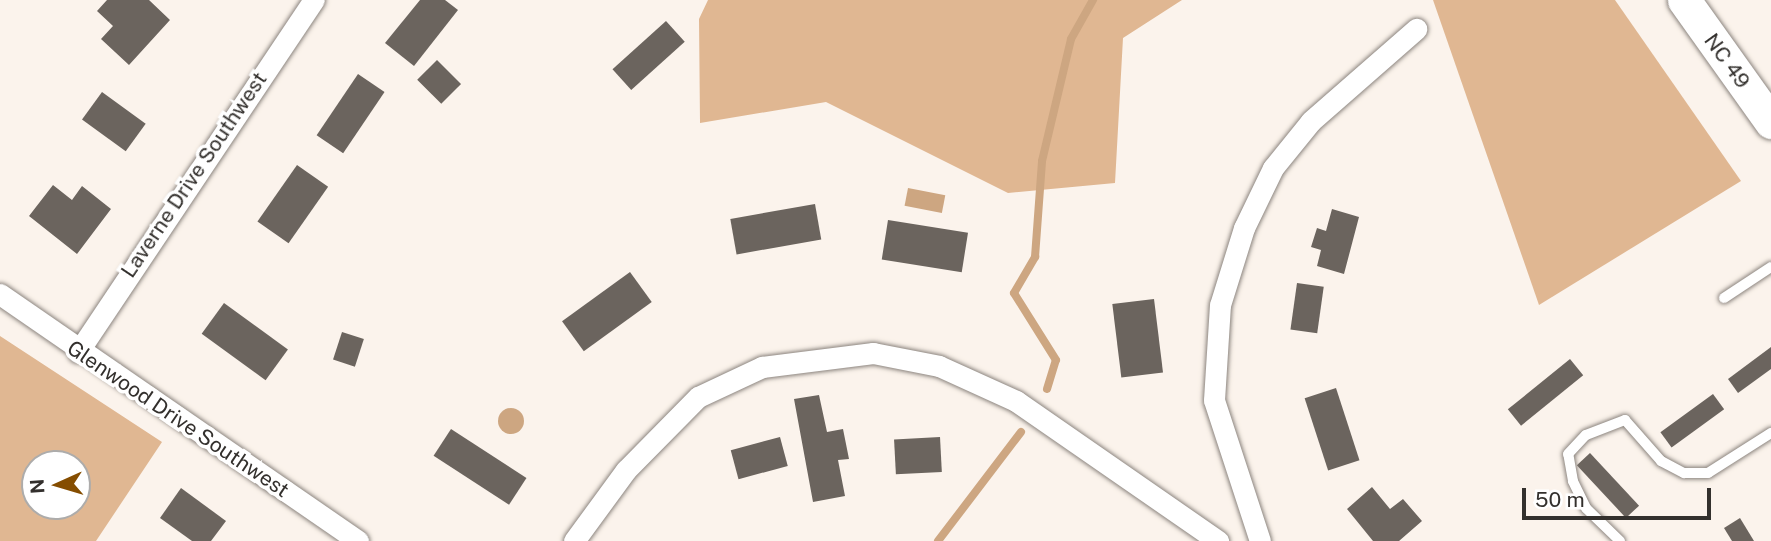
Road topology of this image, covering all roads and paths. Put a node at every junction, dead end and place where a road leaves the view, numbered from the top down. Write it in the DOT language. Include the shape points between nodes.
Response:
graph roads {
  1 [pos="314,0"];
  2 [pos="1684,0"];
  3 [pos="1416,29"];
  4 [pos="1771,122"];
  5 [pos="1771,267"];
  6 [pos="0,294"];
  7 [pos="1724,298"];
  8 [pos="78,352"];
  9 [pos="1771,433"];
  10 [pos="358,541"];
  11 [pos="574,541"];
  12 [pos="1218,541"];
  13 [pos="1260,541"];
  14 [pos="1620,541"];
  1 -- 8 [label="street, Laverne Drive Southwest"];
  2 -- 4 [label="highway, NC 49 / NC 49"];
  3 -- 13 [label="street" via="1311,121 1273,168 1244,228 1220,305 1214,400"];
  5 -- 7 [label="lane"];
  6 -- 8 [label="street, Glenwood Drive Southwest"];
  8 -- 10 [label="street, Glenwood Drive Southwest"];
  9 -- 14 [label="lane" via="1708,473 1684,473 1661,461 1625,421 1586,435 1568,454 1573,481 1586,508"];
  11 -- 12 [label="street" via="626,470 698,397 762,367 873,353 939,366 1016,401"];
}
